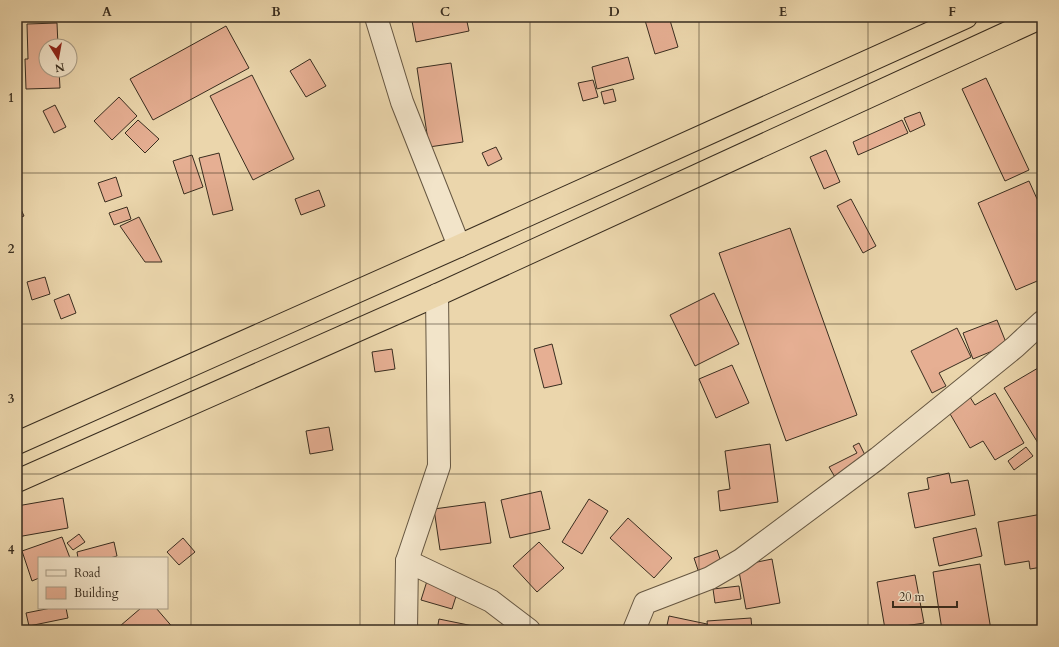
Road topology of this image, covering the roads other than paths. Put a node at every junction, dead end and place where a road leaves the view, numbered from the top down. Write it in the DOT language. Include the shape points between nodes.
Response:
graph roads {
  1 [pos="376,17"];
  2 [pos="966,17"];
  3 [pos="1042,17"];
  4 [pos="459,246"];
  5 [pos="437,295"];
  6 [pos="1042,322"];
  7 [pos="17,443"];
  8 [pos="17,481"];
  9 [pos="407,560"];
  10 [pos="406,630"];
  11 [pos="530,630"];
  12 [pos="634,630"];
  1 -- 4 [label="street" via="402,102"];
  2 -- 4 [label="highway"];
  3 -- 5 [label="highway"];
  4 -- 7 [label="highway"];
  5 -- 8 [label="highway"];
  5 -- 9 [label="street" via="439,466"];
  6 -- 12 [label="street" via="1015,347 878,458 741,560 710,578 645,602"];
  9 -- 10 [label="street"];
  9 -- 11 [label="street" via="491,601"];
}
